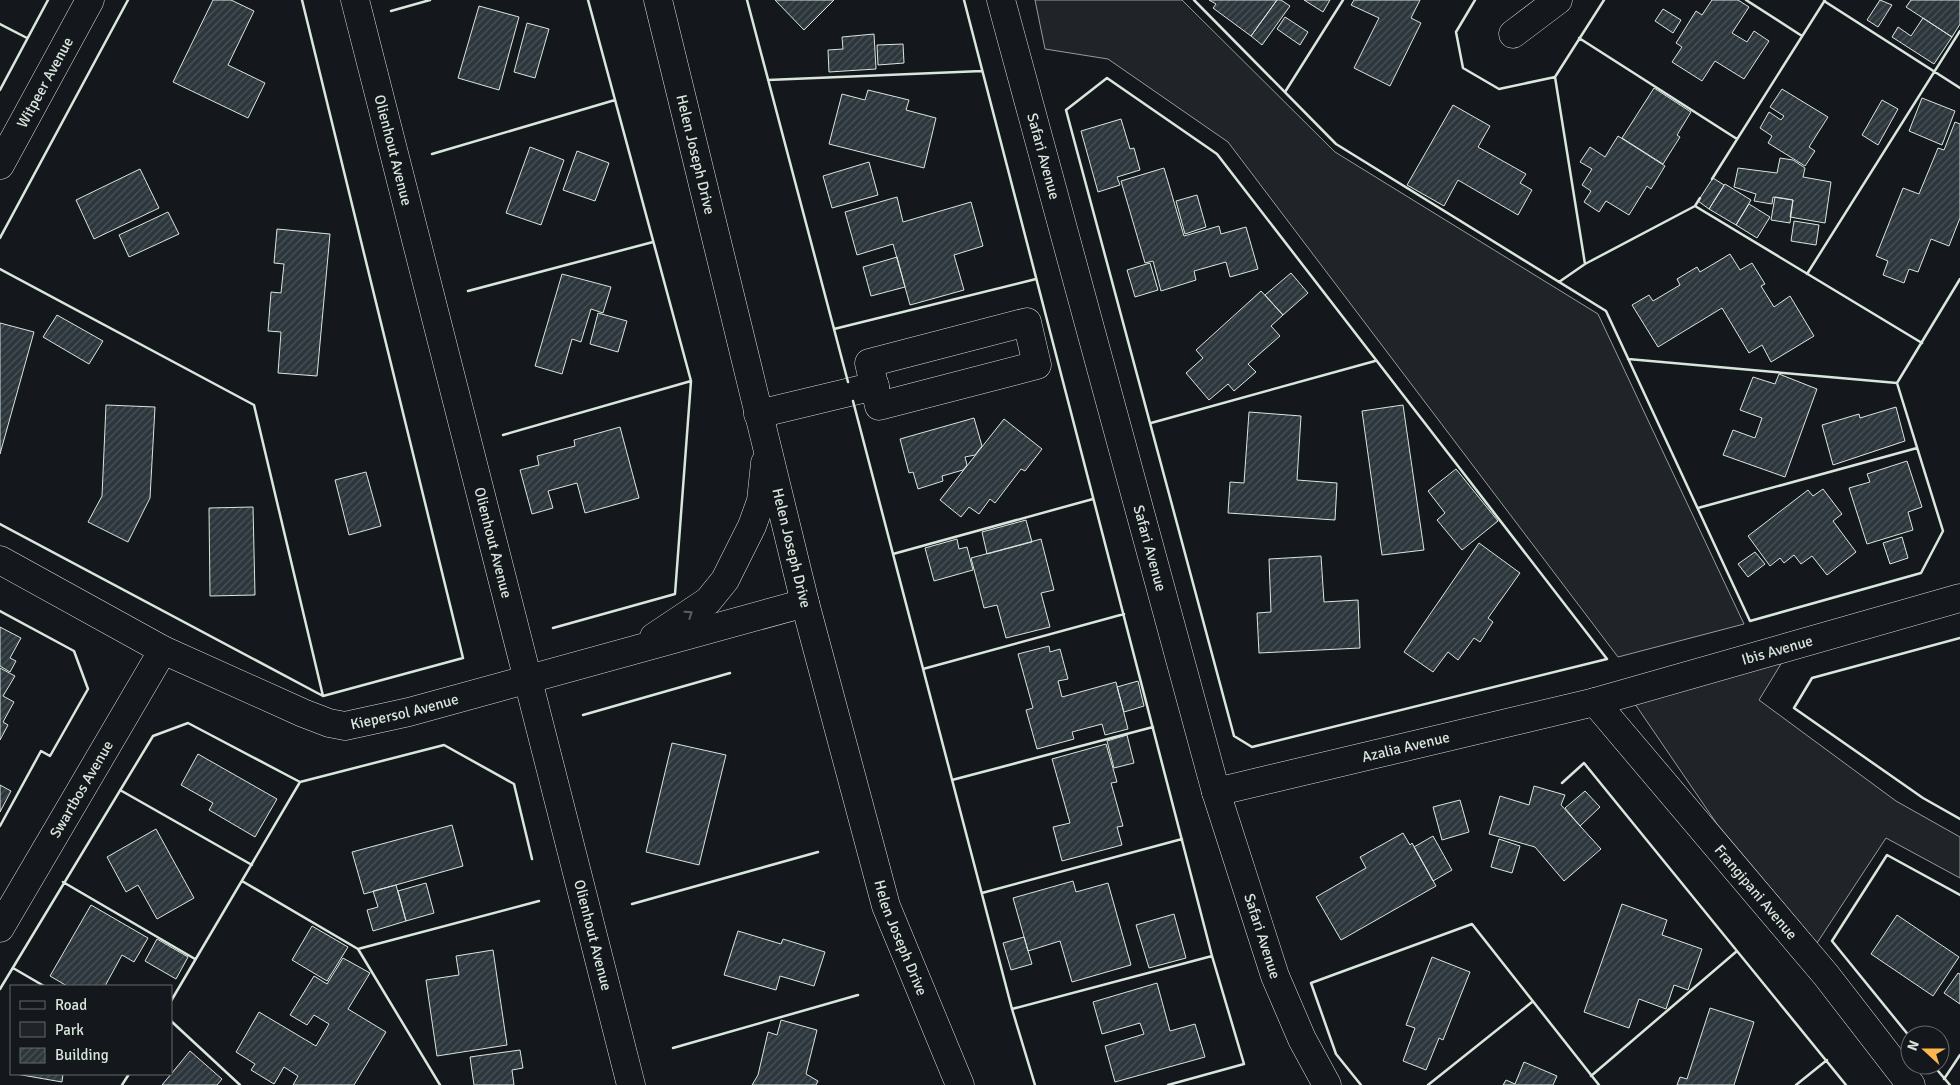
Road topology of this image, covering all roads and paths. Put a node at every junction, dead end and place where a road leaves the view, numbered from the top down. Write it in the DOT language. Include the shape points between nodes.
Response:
graph roads {
  1 [pos="90,0"];
  2 [pos="356,0"];
  3 [pos="658,0"];
  4 [pos="1001,0"];
  5 [pos="1558,0"];
  6 [pos="1513,34"];
  7 [pos="0,165"];
  8 [pos="875,386"];
  9 [pos="758,414"];
  10 [pos="767,446"];
  11 [pos="0,560"];
  12 [pos="1960,598"];
  13 [pos="805,603"];
  14 [pos="163,650"];
  15 [pos="634,650"];
  16 [pos="526,681"];
  17 [pos="1595,702"];
  18 [pos="1216,792"];
  19 [pos="0,928"];
  20 [pos="631,1085"];
  21 [pos="960,1085"];
  22 [pos="1327,1085"];
  23 [pos="1911,1085"];
  1 -- 7 [label="street, Witpeer Avenue"];
  2 -- 16 [label="street, Olienhout Avenue"];
  3 -- 9 [label="street, Helen Joseph Drive"];
  4 -- 18 [label="street, Safari Avenue"];
  5 -- 6 [label="street"];
  8 -- 8 [label="street" via="869,363 1027,322 1037,365 879,406"];
  8 -- 9 [label="street"];
  9 -- 10 [label="street, Helen Joseph Drive"];
  10 -- 13 [label="street, Helen Joseph Drive"];
  15 -- 10 [label="street, one-way" via="708,601 725,580 761,501"];
  11 -- 14 [label="street, Kiepersol Avenue"];
  12 -- 17 [label="street, Ibis Avenue"];
  13 -- 15 [label="street, Kiepersol Avenue"];
  13 -- 21 [label="street, Helen Joseph Drive" via="886,906"];
  14 -- 16 [label="street, Kiepersol Avenue" via="303,714 345,726"];
  14 -- 19 [label="street, Swartbos Avenue"];
  15 -- 16 [label="street, Kiepersol Avenue"];
  16 -- 20 [label="street, Olienhout Avenue"];
  17 -- 18 [label="street, Azalia Avenue"];
  17 -- 23 [label="street, Frangipani Avenue" via="1826,976"];
  18 -- 22 [label="street, Safari Avenue" via="1275,976 1302,1039"];
}
